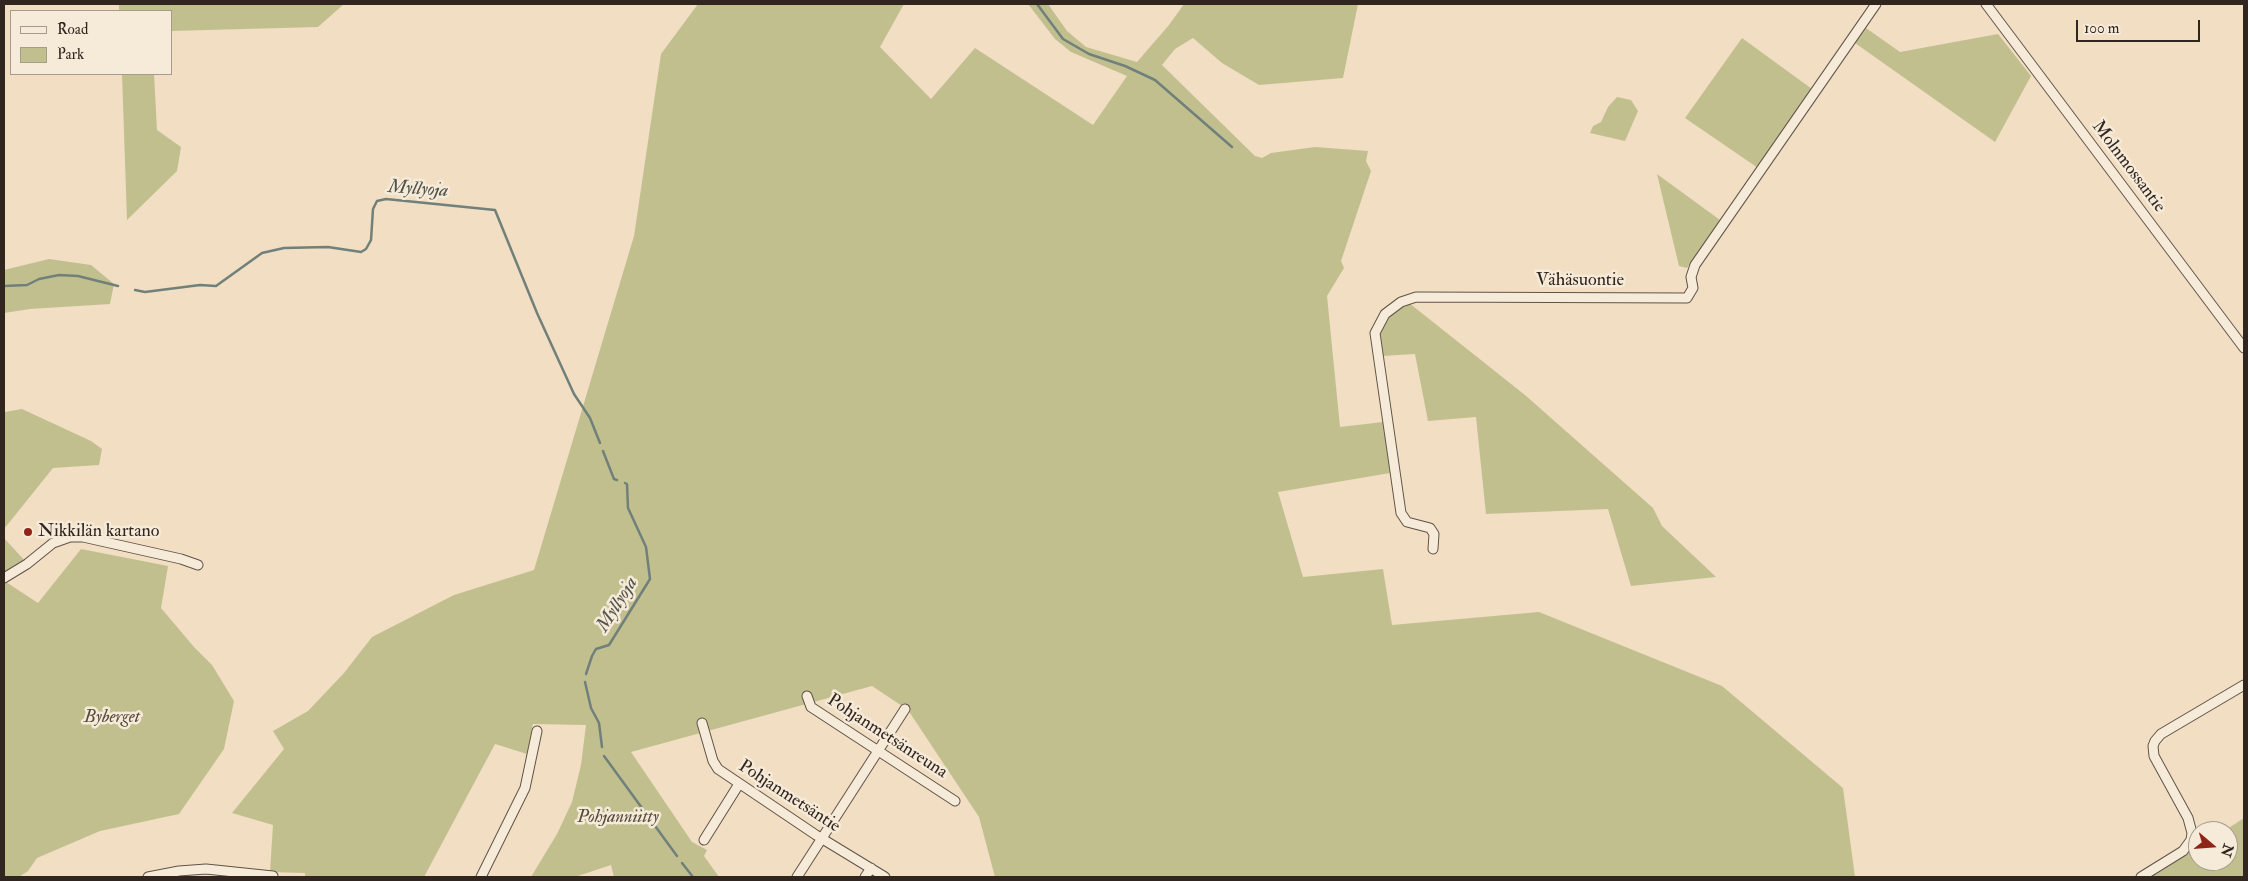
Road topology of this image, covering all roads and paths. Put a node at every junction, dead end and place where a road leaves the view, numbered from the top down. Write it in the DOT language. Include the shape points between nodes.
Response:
graph roads {
  1 [pos="1876,4"];
  2 [pos="1986,4"];
  3 [pos="2244,348"];
  4 [pos="1433,549"];
  5 [pos="198,565"];
  6 [pos="4,578"];
  7 [pos="2244,685"];
  8 [pos="807,696"];
  9 [pos="905,709"];
  10 [pos="702,723"];
  11 [pos="537,732"];
  12 [pos="878,750"];
  13 [pos="739,784"];
  14 [pos="955,801"];
  15 [pos="821,838"];
  16 [pos="704,840"];
  17 [pos="871,868"];
  18 [pos="179,874"];
  19 [pos="273,876"];
  20 [pos="148,877"];
  21 [pos="481,877"];
  22 [pos="797,877"];
  23 [pos="864,877"];
  24 [pos="885,877"];
  25 [pos="2141,877"];
  1 -- 4 [label="street, Vähäsuontie" via="1695,265 1691,277 1693,288 1687,298 1416,297 1401,302 1385,314 1375,332 1401,513 1407,522 1430,528 1434,534"];
  2 -- 3 [label="street, Molnmossantie"];
  5 -- 6 [label="street" via="83,537 70,537 53,543 28,564"];
  7 -- 25 [label="street" via="2161,734 2155,741 2154,756 2188,818 2192,833 2183,851"];
  8 -- 12 [label="street, Pohjanmetsänreuna" via="811,706"];
  9 -- 12 [label="street"];
  10 -- 13 [label="street, Pohjanmetsäntie" via="713,761 718,769"];
  11 -- 21 [label="street" via="526,788"];
  12 -- 14 [label="street, Pohjanmetsänreuna"];
  12 -- 15 [label="street"];
  13 -- 15 [label="street, Pohjanmetsäntie"];
  13 -- 16 [label="street"];
  15 -- 17 [label="street, Pohjanmetsäntie"];
  15 -- 22 [label="street"];
  17 -- 23 [label="street"];
  17 -- 24 [label="street, Pohjanmetsäntie"];
  18 -- 19 [label="street" via="206,869"];
  18 -- 20 [label="street"];
}
